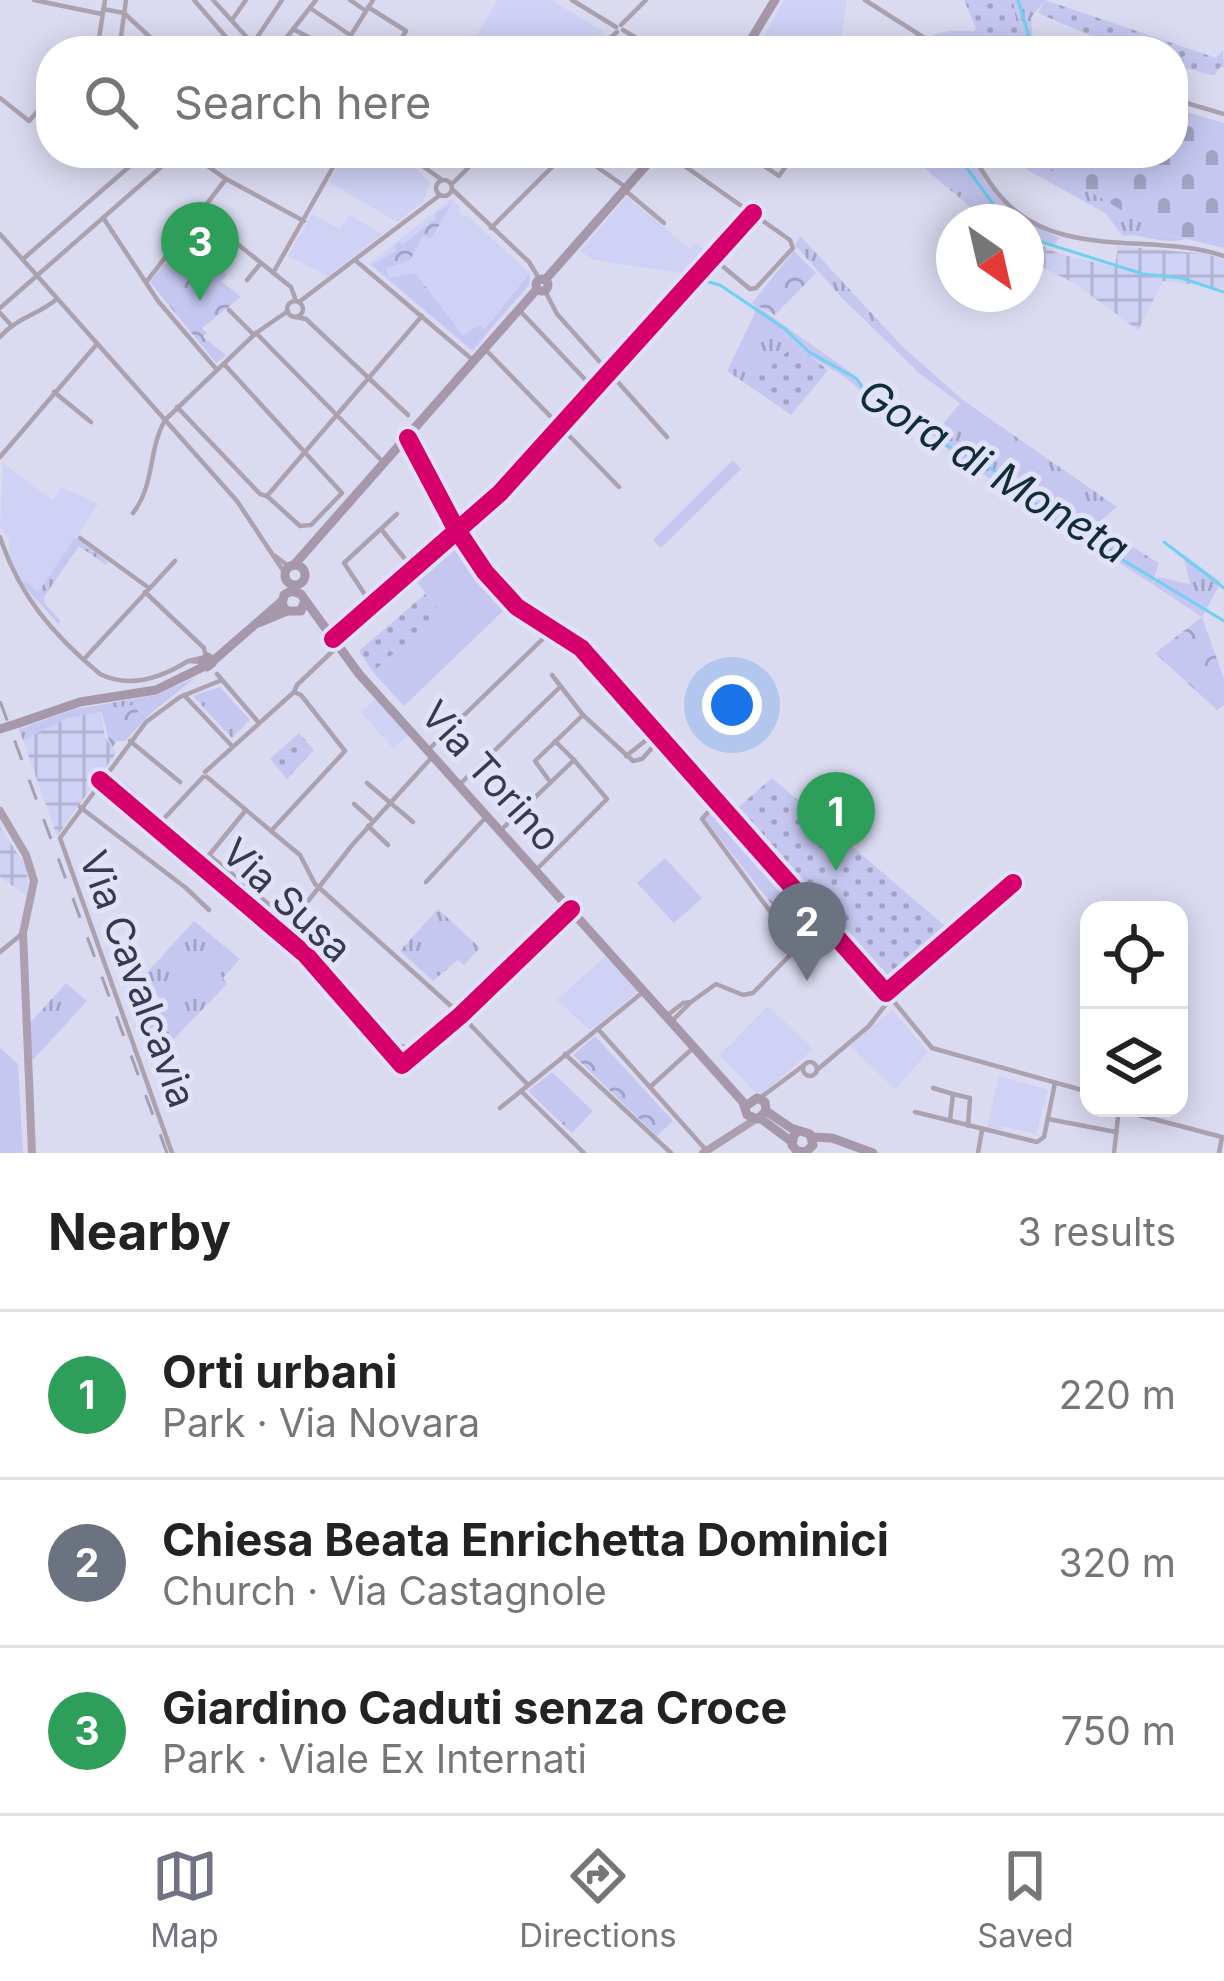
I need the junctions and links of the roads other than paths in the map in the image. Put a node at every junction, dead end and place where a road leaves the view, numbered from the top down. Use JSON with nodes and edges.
{"nodes":[{"id":1,"x":34,"y":0,"type":"edge"},
{"id":2,"x":105,"y":0,"type":"edge"},
{"id":3,"x":126,"y":0,"type":"edge"},
{"id":4,"x":194,"y":0,"type":"edge"},
{"id":5,"x":213,"y":0,"type":"edge"},
{"id":6,"x":246,"y":0,"type":"edge"},
{"id":7,"x":282,"y":0,"type":"edge"},
{"id":8,"x":316,"y":0,"type":"edge"},
{"id":9,"x":350,"y":0,"type":"edge"},
{"id":10,"x":572,"y":0,"type":"edge"},
{"id":11,"x":646,"y":0,"type":"edge"},
{"id":12,"x":865,"y":0,"type":"edge"},
{"id":13,"x":772,"y":3,"type":"edge"},
{"id":14,"x":370,"y":5,"type":"edge"},
{"id":15,"x":310,"y":8,"type":"junction"},
{"id":16,"x":102,"y":11,"type":"junction"},
{"id":17,"x":124,"y":13,"type":"junction"},
{"id":18,"x":231,"y":21,"type":"junction"},
{"id":19,"x":619,"y":28,"type":"junction"},
{"id":20,"x":293,"y":29,"type":"junction"},
{"id":21,"x":99,"y":36,"type":"edge"},
{"id":22,"x":121,"y":36,"type":"edge"},
{"id":23,"x":149,"y":36,"type":"edge"},
{"id":24,"x":225,"y":36,"type":"edge"},
{"id":25,"x":245,"y":36,"type":"edge"},
{"id":26,"x":257,"y":36,"type":"edge"},
{"id":27,"x":288,"y":36,"type":"edge"},
{"id":28,"x":307,"y":36,"type":"edge"},
{"id":29,"x":351,"y":36,"type":"joint"},
{"id":30,"x":403,"y":36,"type":"edge"},
{"id":31,"x":611,"y":36,"type":"edge"},
{"id":32,"x":633,"y":36,"type":"edge"},
{"id":33,"x":753,"y":36,"type":"edge"},
{"id":34,"x":920,"y":36,"type":"edge"},
{"id":35,"x":0,"y":98,"type":"edge"},
{"id":36,"x":1188,"y":103,"type":"edge"},
{"id":37,"x":36,"y":113,"type":"edge"},
{"id":38,"x":1224,"y":114,"type":"edge"},
{"id":39,"x":128,"y":168,"type":"edge"},
{"id":40,"x":160,"y":168,"type":"edge"},
{"id":41,"x":210,"y":168,"type":"edge"},
{"id":42,"x":332,"y":168,"type":"edge"},
{"id":43,"x":422,"y":168,"type":"edge"},
{"id":44,"x":466,"y":168,"type":"edge"},
{"id":45,"x":551,"y":168,"type":"edge"},
{"id":46,"x":597,"y":168,"type":"edge"},
{"id":47,"x":647,"y":168,"type":"edge"},
{"id":48,"x":685,"y":168,"type":"edge"},
{"id":49,"x":981,"y":168,"type":"edge"},
{"id":50,"x":226,"y":179,"type":"junction"},
{"id":51,"x":444,"y":188,"type":"junction"},
{"id":52,"x":626,"y":189,"type":"junction"},
{"id":53,"x":199,"y":213,"type":"junction"},
{"id":54,"x":754,"y":213,"type":"junction"},
{"id":55,"x":104,"y":219,"type":"junction"},
{"id":56,"x":304,"y":221,"type":"junction"},
{"id":57,"x":664,"y":223,"type":"dead end"},
{"id":58,"x":491,"y":228,"type":"junction"},
{"id":59,"x":0,"y":234,"type":"edge"},
{"id":60,"x":1224,"y":256,"type":"edge"},
{"id":61,"x":23,"y":259,"type":"junction"},
{"id":62,"x":714,"y":259,"type":"junction"},
{"id":63,"x":355,"y":260,"type":"junction"},
{"id":64,"x":261,"y":263,"type":"junction"},
{"id":65,"x":273,"y":273,"type":"junction"},
{"id":66,"x":37,"y":275,"type":"junction"},
{"id":67,"x":247,"y":280,"type":"dead end"},
{"id":68,"x":147,"y":281,"type":"junction"},
{"id":69,"x":542,"y":285,"type":"junction"},
{"id":70,"x":56,"y":299,"type":"junction"},
{"id":71,"x":301,"y":304,"type":"junction"},
{"id":72,"x":229,"y":310,"type":"dead end"},
{"id":73,"x":520,"y":310,"type":"junction"},
{"id":74,"x":0,"y":311,"type":"edge"},
{"id":75,"x":291,"y":314,"type":"junction"},
{"id":76,"x":422,"y":316,"type":"junction"},
{"id":77,"x":306,"y":320,"type":"junction"},
{"id":78,"x":10,"y":325,"type":"junction"},
{"id":79,"x":255,"y":334,"type":"junction"},
{"id":80,"x":0,"y":337,"type":"edge"},
{"id":81,"x":97,"y":344,"type":"junction"},
{"id":82,"x":485,"y":349,"type":"junction"},
{"id":83,"x":474,"y":361,"type":"junction"},
{"id":84,"x":224,"y":364,"type":"junction"},
{"id":85,"x":217,"y":370,"type":"junction"},
{"id":86,"x":611,"y":374,"type":"junction"},
{"id":87,"x":369,"y":377,"type":"junction"},
{"id":88,"x":596,"y":391,"type":"junction"},
{"id":89,"x":54,"y":392,"type":"junction"},
{"id":90,"x":177,"y":407,"type":"junction"},
{"id":91,"x":408,"y":415,"type":"dead end"},
{"id":92,"x":335,"y":416,"type":"junction"},
{"id":93,"x":165,"y":420,"type":"junction"},
{"id":94,"x":91,"y":422,"type":"dead end"},
{"id":95,"x":562,"y":428,"type":"junction"},
{"id":96,"x":667,"y":436,"type":"dead end"},
{"id":97,"x":408,"y":438,"type":"junction"},
{"id":98,"x":306,"y":451,"type":"junction"},
{"id":99,"x":0,"y":457,"type":"edge"},
{"id":100,"x":386,"y":464,"type":"junction"},
{"id":101,"x":619,"y":487,"type":"dead end"},
{"id":102,"x":267,"y":496,"type":"junction"},
{"id":103,"x":133,"y":513,"type":"dead end"},
{"id":104,"x":397,"y":514,"type":"dead end"},
{"id":105,"x":381,"y":529,"type":"junction"},
{"id":106,"x":458,"y":530,"type":"junction"},
{"id":107,"x":0,"y":537,"type":"edge"},
{"id":108,"x":80,"y":538,"type":"dead end"},
{"id":109,"x":175,"y":561,"type":"dead end"},
{"id":110,"x":413,"y":569,"type":"junction"},
{"id":111,"x":294,"y":588,"type":"junction"},
{"id":112,"x":147,"y":590,"type":"junction"},
{"id":113,"x":372,"y":605,"type":"junction"},
{"id":114,"x":554,"y":629,"type":"junction"},
{"id":115,"x":333,"y":640,"type":"junction"},
{"id":116,"x":84,"y":659,"type":"junction"},
{"id":117,"x":211,"y":665,"type":"junction"},
{"id":118,"x":552,"y":676,"type":"dead end"},
{"id":119,"x":560,"y":688,"type":"junction"},
{"id":120,"x":294,"y":692,"type":"junction"},
{"id":121,"x":184,"y":695,"type":"junction"},
{"id":122,"x":583,"y":715,"type":"junction"},
{"id":123,"x":259,"y":723,"type":"junction"},
{"id":124,"x":0,"y":730,"type":"edge"},
{"id":125,"x":655,"y":732,"type":"junction"},
{"id":126,"x":660,"y":739,"type":"junction"},
{"id":127,"x":130,"y":741,"type":"junction"},
{"id":128,"x":555,"y":741,"type":"junction"},
{"id":129,"x":232,"y":746,"type":"junction"},
{"id":130,"x":431,"y":753,"type":"junction"},
{"id":131,"x":626,"y":756,"type":"junction"},
{"id":132,"x":574,"y":760,"type":"junction"},
{"id":133,"x":106,"y":772,"type":"junction"},
{"id":134,"x":207,"y":774,"type":"junction"},
{"id":135,"x":100,"y":780,"type":"junction"},
{"id":136,"x":548,"y":780,"type":"junction"},
{"id":137,"x":180,"y":782,"type":"dead end"},
{"id":138,"x":367,"y":783,"type":"dead end"},
{"id":139,"x":459,"y":785,"type":"junction"},
{"id":140,"x":134,"y":794,"type":"dead end"},
{"id":141,"x":390,"y":801,"type":"junction"},
{"id":142,"x":716,"y":802,"type":"junction"},
{"id":143,"x":354,"y":804,"type":"dead end"},
{"id":144,"x":80,"y":807,"type":"junction"},
{"id":145,"x":246,"y":810,"type":"junction"},
{"id":146,"x":0,"y":811,"type":"edge"},
{"id":147,"x":487,"y":816,"type":"junction"},
{"id":148,"x":412,"y":822,"type":"dead end"},
{"id":149,"x":371,"y":824,"type":"junction"},
{"id":150,"x":156,"y":827,"type":"junction"},
{"id":151,"x":271,"y":831,"type":"junction"},
{"id":152,"x":500,"y":831,"type":"junction"},
{"id":153,"x":388,"y":845,"type":"dead end"},
{"id":154,"x":209,"y":855,"type":"junction"},
{"id":155,"x":201,"y":865,"type":"junction"},
{"id":156,"x":536,"y":870,"type":"junction"},
{"id":157,"x":425,"y":882,"type":"dead end"},
{"id":158,"x":1013,"y":883,"type":"dead end"},
{"id":159,"x":318,"y":886,"type":"junction"},
{"id":160,"x":571,"y":909,"type":"junction"},
{"id":161,"x":209,"y":910,"type":"dead end"},
{"id":162,"x":296,"y":918,"type":"junction"},
{"id":163,"x":821,"y":922,"type":"junction"},
{"id":164,"x":23,"y":933,"type":"junction"},
{"id":165,"x":281,"y":934,"type":"junction"},
{"id":166,"x":797,"y":948,"type":"junction"},
{"id":167,"x":0,"y":952,"type":"edge"},
{"id":168,"x":645,"y":991,"type":"junction"},
{"id":169,"x":887,"y":1000,"type":"junction"},
{"id":170,"x":461,"y":1015,"type":"junction"},
{"id":171,"x":670,"y":1018,"type":"junction"},
{"id":172,"x":598,"y":1029,"type":"junction"},
{"id":173,"x":695,"y":1046,"type":"junction"},
{"id":174,"x":419,"y":1050,"type":"junction"},
{"id":175,"x":565,"y":1054,"type":"junction"},
{"id":176,"x":816,"y":1066,"type":"junction"},
{"id":177,"x":803,"y":1069,"type":"junction"},
{"id":178,"x":1055,"y":1083,"type":"junction"},
{"id":179,"x":528,"y":1084,"type":"junction"},
{"id":180,"x":650,"y":1088,"type":"junction"},
{"id":181,"x":933,"y":1088,"type":"dead end"},
{"id":182,"x":1080,"y":1090,"type":"edge"},
{"id":183,"x":520,"y":1091,"type":"junction"},
{"id":184,"x":952,"y":1094,"type":"junction"},
{"id":185,"x":500,"y":1108,"type":"dead end"},
{"id":186,"x":756,"y":1108,"type":"junction"},
{"id":187,"x":915,"y":1112,"type":"dead end"},
{"id":188,"x":1118,"y":1117,"type":"edge"},
{"id":189,"x":1148,"y":1117,"type":"edge"},
{"id":190,"x":1048,"y":1119,"type":"junction"},
{"id":191,"x":950,"y":1121,"type":"junction"},
{"id":192,"x":968,"y":1126,"type":"junction"},
{"id":193,"x":982,"y":1130,"type":"junction"},
{"id":194,"x":799,"y":1131,"type":"junction"},
{"id":195,"x":1116,"y":1132,"type":"junction"},
{"id":196,"x":1222,"y":1137,"type":"edge"},
{"id":197,"x":792,"y":1142,"type":"junction"},
{"id":198,"x":807,"y":1148,"type":"edge"},
{"id":199,"x":705,"y":1152,"type":"edge"},
{"id":200,"x":32,"y":1153,"type":"edge"},
{"id":201,"x":172,"y":1153,"type":"edge"},
{"id":202,"x":584,"y":1153,"type":"edge"},
{"id":203,"x":670,"y":1153,"type":"edge"},
{"id":204,"x":873,"y":1153,"type":"edge"},
{"id":205,"x":978,"y":1153,"type":"edge"},
{"id":206,"x":1114,"y":1153,"type":"edge"},
{"id":207,"x":1219,"y":1153,"type":"edge"}],
"edges":[{"from":1,"to":16,"type":"street"},
{"from":2,"to":16,"type":"street"},
{"from":3,"to":17,"type":"street"},
{"from":4,"to":24,"type":"street"},
{"from":5,"to":18,"type":"street"},
{"from":6,"to":18,"type":"street"},
{"from":7,"to":26,"type":"street"},
{"from":8,"to":15,"type":"street"},
{"from":9,"to":14,"type":"street"},
{"from":10,"to":19,"type":"street"},
{"from":11,"to":19,"type":"street"},
{"from":12,"to":34,"type":"street"},
{"from":13,"to":33,"type":"main road"},
{"from":14,"to":29,"type":"street"},
{"from":14,"to":30,"type":"street"},
{"from":15,"to":20,"type":"street"},
{"from":15,"to":29,"type":"street"},
{"from":16,"to":17,"type":"street"},
{"from":16,"to":21,"type":"street"},
{"from":17,"to":22,"type":"street"},
{"from":17,"to":23,"type":"street"},
{"from":18,"to":25,"type":"street"},
{"from":19,"to":31,"type":"street"},
{"from":19,"to":32,"type":"street"},
{"from":20,"to":27,"type":"street"},
{"from":20,"to":28,"type":"street"},
{"from":35,"to":37,"type":"street"},
{"from":36,"to":38,"type":"street"},
{"from":39,"to":61,"type":"street"},
{"from":40,"to":55,"type":"street"},
{"from":41,"to":50,"type":"street"},
{"from":42,"to":56,"type":"street"},
{"from":43,"to":51,"type":"street"},
{"from":44,"to":51,"type":"street"},
{"from":45,"to":58,"type":"street"},
{"from":46,"to":52,"type":"street"},
{"from":47,"to":52,"type":"main road"},
{"from":48,"to":54,"type":"street"},
{"from":49,"to":60,"type":"street"},
{"from":50,"to":53,"type":"street"},
{"from":50,"to":56,"type":"street"},
{"from":51,"to":58,"type":"street"},
{"from":51,"to":63,"type":"street"},
{"from":52,"to":57,"type":"street"},
{"from":52,"to":69,"type":"main road"},
{"from":53,"to":64,"type":"street"},
{"from":53,"to":68,"type":"street"},
{"from":54,"to":62,"type":"street"},
{"from":54,"to":62,"type":"street"},
{"from":55,"to":66,"type":"street"},
{"from":55,"to":68,"type":"street"},
{"from":56,"to":65,"type":"street"},
{"from":58,"to":69,"type":"street"},
{"from":59,"to":61,"type":"street"},
{"from":61,"to":66,"type":"street"},
{"from":62,"to":86,"type":"street"},
{"from":63,"to":71,"type":"street"},
{"from":63,"to":76,"type":"street"},
{"from":64,"to":65,"type":"street"},
{"from":64,"to":67,"type":"street"},
{"from":65,"to":71,"type":"street"},
{"from":66,"to":70,"type":"street"},
{"from":66,"to":74,"type":"street"},
{"from":68,"to":85,"type":"street"},
{"from":69,"to":73,"type":"main road"},
{"from":69,"to":86,"type":"street"},
{"from":70,"to":78,"type":"street"},
{"from":70,"to":81,"type":"street"},
{"from":71,"to":75,"type":"street"},
{"from":71,"to":75,"type":"street"},
{"from":71,"to":77,"type":"street"},
{"from":72,"to":79,"type":"street"},
{"from":73,"to":82,"type":"main road"},
{"from":73,"to":88,"type":"street"},
{"from":74,"to":78,"type":"street"},
{"from":75,"to":77,"type":"street"},
{"from":75,"to":79,"type":"street"},
{"from":76,"to":83,"type":"street"},
{"from":76,"to":87,"type":"street"},
{"from":77,"to":87,"type":"street"},
{"from":78,"to":80,"type":"street"},
{"from":79,"to":84,"type":"street"},
{"from":79,"to":92,"type":"street"},
{"from":81,"to":89,"type":"street"},
{"from":81,"to":93,"type":"street"},
{"from":82,"to":83,"type":"main road"},
{"from":82,"to":95,"type":"street"},
{"from":83,"to":97,"type":"main road"},
{"from":84,"to":85,"type":"street"},
{"from":84,"to":98,"type":"street"},
{"from":85,"to":90,"type":"street"},
{"from":86,"to":88,"type":"street"},
{"from":86,"to":96,"type":"street"},
{"from":87,"to":91,"type":"street"},
{"from":87,"to":92,"type":"street"},
{"from":88,"to":95,"type":"street"},
{"from":89,"to":94,"type":"street"},
{"from":89,"to":99,"type":"street"},
{"from":90,"to":93,"type":"street"},
{"from":90,"to":102,"type":"street"},
{"from":92,"to":98,"type":"street"},
{"from":92,"to":100,"type":"street"},
{"from":93,"to":103,"type":"street"},
{"from":93,"to":111,"type":"street"},
{"from":95,"to":101,"type":"street"},
{"from":95,"to":106,"type":"street"},
{"from":97,"to":100,"type":"main road"},
{"from":97,"to":106,"type":"street"},
{"from":98,"to":102,"type":"street"},
{"from":98,"to":102,"type":"street"},
{"from":100,"to":111,"type":"main road"},
{"from":104,"to":105,"type":"street"},
{"from":105,"to":110,"type":"street"},
{"from":105,"to":113,"type":"street"},
{"from":106,"to":110,"type":"street"},
{"from":106,"to":114,"type":"street"},
{"from":107,"to":116,"type":"street"},
{"from":108,"to":112,"type":"street"},
{"from":109,"to":112,"type":"street"},
{"from":110,"to":113,"type":"street"},
{"from":111,"to":115,"type":"main road","name":"Via Torino"},
{"from":111,"to":117,"type":"main road"},
{"from":112,"to":116,"type":"street"},
{"from":112,"to":117,"type":"street"},
{"from":113,"to":115,"type":"street"},
{"from":114,"to":125,"type":"street"},
{"from":114,"to":130,"type":"street"},
{"from":115,"to":120,"type":"street"},
{"from":115,"to":130,"type":"main road","name":"Via Torino"},
{"from":116,"to":117,"type":"street"},
{"from":117,"to":121,"type":"street","name":"Via Cavalcavia"},
{"from":117,"to":123,"type":"street"},
{"from":117,"to":124,"type":"main road","bridge":true},
{"from":118,"to":119,"type":"street"},
{"from":119,"to":122,"type":"street"},
{"from":119,"to":139,"type":"street"},
{"from":120,"to":123,"type":"street"},
{"from":120,"to":151,"type":"street"},
{"from":121,"to":127,"type":"street","name":"Via Cavalcavia"},
{"from":121,"to":129,"type":"street"},
{"from":122,"to":128,"type":"street"},
{"from":122,"to":131,"type":"street"},
{"from":123,"to":129,"type":"street"},
{"from":125,"to":126,"type":"street"},
{"from":125,"to":131,"type":"street"},
{"from":126,"to":131,"type":"street"},
{"from":126,"to":142,"type":"street"},
{"from":127,"to":133,"type":"street","name":"Via Cavalcavia"},
{"from":127,"to":137,"type":"street"},
{"from":128,"to":132,"type":"street"},
{"from":128,"to":136,"type":"street"},
{"from":129,"to":134,"type":"street"},
{"from":130,"to":139,"type":"main road","name":"Via Torino"},
{"from":130,"to":141,"type":"street"},
{"from":132,"to":136,"type":"street"},
{"from":132,"to":156,"type":"street"},
{"from":133,"to":135,"type":"street","name":"Via Cavalcavia"},
{"from":133,"to":140,"type":"street"},
{"from":134,"to":145,"type":"street"},
{"from":134,"to":150,"type":"street"},
{"from":135,"to":144,"type":"street","name":"Via Cavalcavia"},
{"from":135,"to":150,"type":"street","name":"Via Susa"},
{"from":136,"to":152,"type":"street"},
{"from":138,"to":141,"type":"street"},
{"from":139,"to":147,"type":"main road","name":"Via Torino"},
{"from":141,"to":148,"type":"street"},
{"from":141,"to":149,"type":"street"},
{"from":142,"to":163,"type":"street"},
{"from":142,"to":166,"type":"street"},
{"from":143,"to":149,"type":"street"},
{"from":144,"to":161,"type":"street"},
{"from":144,"to":201,"type":"street","name":"Via Cavalcavia"},
{"from":145,"to":151,"type":"street"},
{"from":145,"to":154,"type":"street"},
{"from":146,"to":164,"type":"street"},
{"from":147,"to":152,"type":"main road","name":"Via Torino"},
{"from":147,"to":157,"type":"street"},
{"from":149,"to":153,"type":"street"},
{"from":149,"to":159,"type":"street"},
{"from":150,"to":155,"type":"street","name":"Via Susa"},
{"from":151,"to":159,"type":"street"},
{"from":152,"to":156,"type":"main road","name":"Via Torino"},
{"from":154,"to":155,"type":"street"},
{"from":154,"to":162,"type":"street","name":"Via Susa"},
{"from":155,"to":165,"type":"street","name":"Via Susa"},
{"from":156,"to":160,"type":"main road","name":"Via Torino"},
{"from":158,"to":169,"type":"street"},
{"from":159,"to":162,"type":"street"},
{"from":159,"to":170,"type":"street"},
{"from":160,"to":168,"type":"main road","name":"Via Torino"},
{"from":160,"to":170,"type":"street","name":"Via Susa"},
{"from":162,"to":165,"type":"street"},
{"from":162,"to":174,"type":"street","name":"Via Susa"},
{"from":163,"to":166,"type":"street"},
{"from":163,"to":169,"type":"street"},
{"from":164,"to":167,"type":"street"},
{"from":164,"to":200,"type":"street"},
{"from":165,"to":174,"type":"street","name":"Via Susa"},
{"from":166,"to":171,"type":"street"},
{"from":168,"to":171,"type":"main road","name":"Via Torino"},
{"from":168,"to":172,"type":"street"},
{"from":169,"to":176,"type":"street"},
{"from":169,"to":178,"type":"street"},
{"from":170,"to":174,"type":"street","name":"Via Susa"},
{"from":170,"to":179,"type":"street"},
{"from":171,"to":173,"type":"main road","name":"Via Torino"},
{"from":172,"to":175,"type":"street"},
{"from":172,"to":180,"type":"street"},
{"from":173,"to":180,"type":"street"},
{"from":173,"to":186,"type":"main road","name":"Via Torino"},
{"from":175,"to":179,"type":"street"},
{"from":175,"to":203,"type":"street"},
{"from":176,"to":177,"type":"street"},
{"from":176,"to":177,"type":"street"},
{"from":177,"to":186,"type":"street"},
{"from":178,"to":182,"type":"street"},
{"from":178,"to":190,"type":"street"},
{"from":179,"to":183,"type":"street"},
{"from":180,"to":199,"type":"street"},
{"from":181,"to":184,"type":"street"},
{"from":183,"to":185,"type":"street"},
{"from":183,"to":202,"type":"street"},
{"from":184,"to":191,"type":"street"},
{"from":184,"to":192,"type":"street"},
{"from":186,"to":194,"type":"main road"},
{"from":186,"to":197,"type":"main road"},
{"from":186,"to":199,"type":"street"},
{"from":187,"to":191,"type":"street"},
{"from":188,"to":195,"type":"street"},
{"from":189,"to":196,"type":"street"},
{"from":190,"to":193,"type":"street"},
{"from":190,"to":195,"type":"street"},
{"from":191,"to":192,"type":"street"},
{"from":192,"to":193,"type":"street"},
{"from":193,"to":205,"type":"street"},
{"from":194,"to":197,"type":"main road"},
{"from":194,"to":198,"type":"main road"},
{"from":195,"to":206,"type":"street"},
{"from":196,"to":207,"type":"street"},
{"from":197,"to":198,"type":"main road"},
{"from":198,"to":204,"type":"main road"}]}
